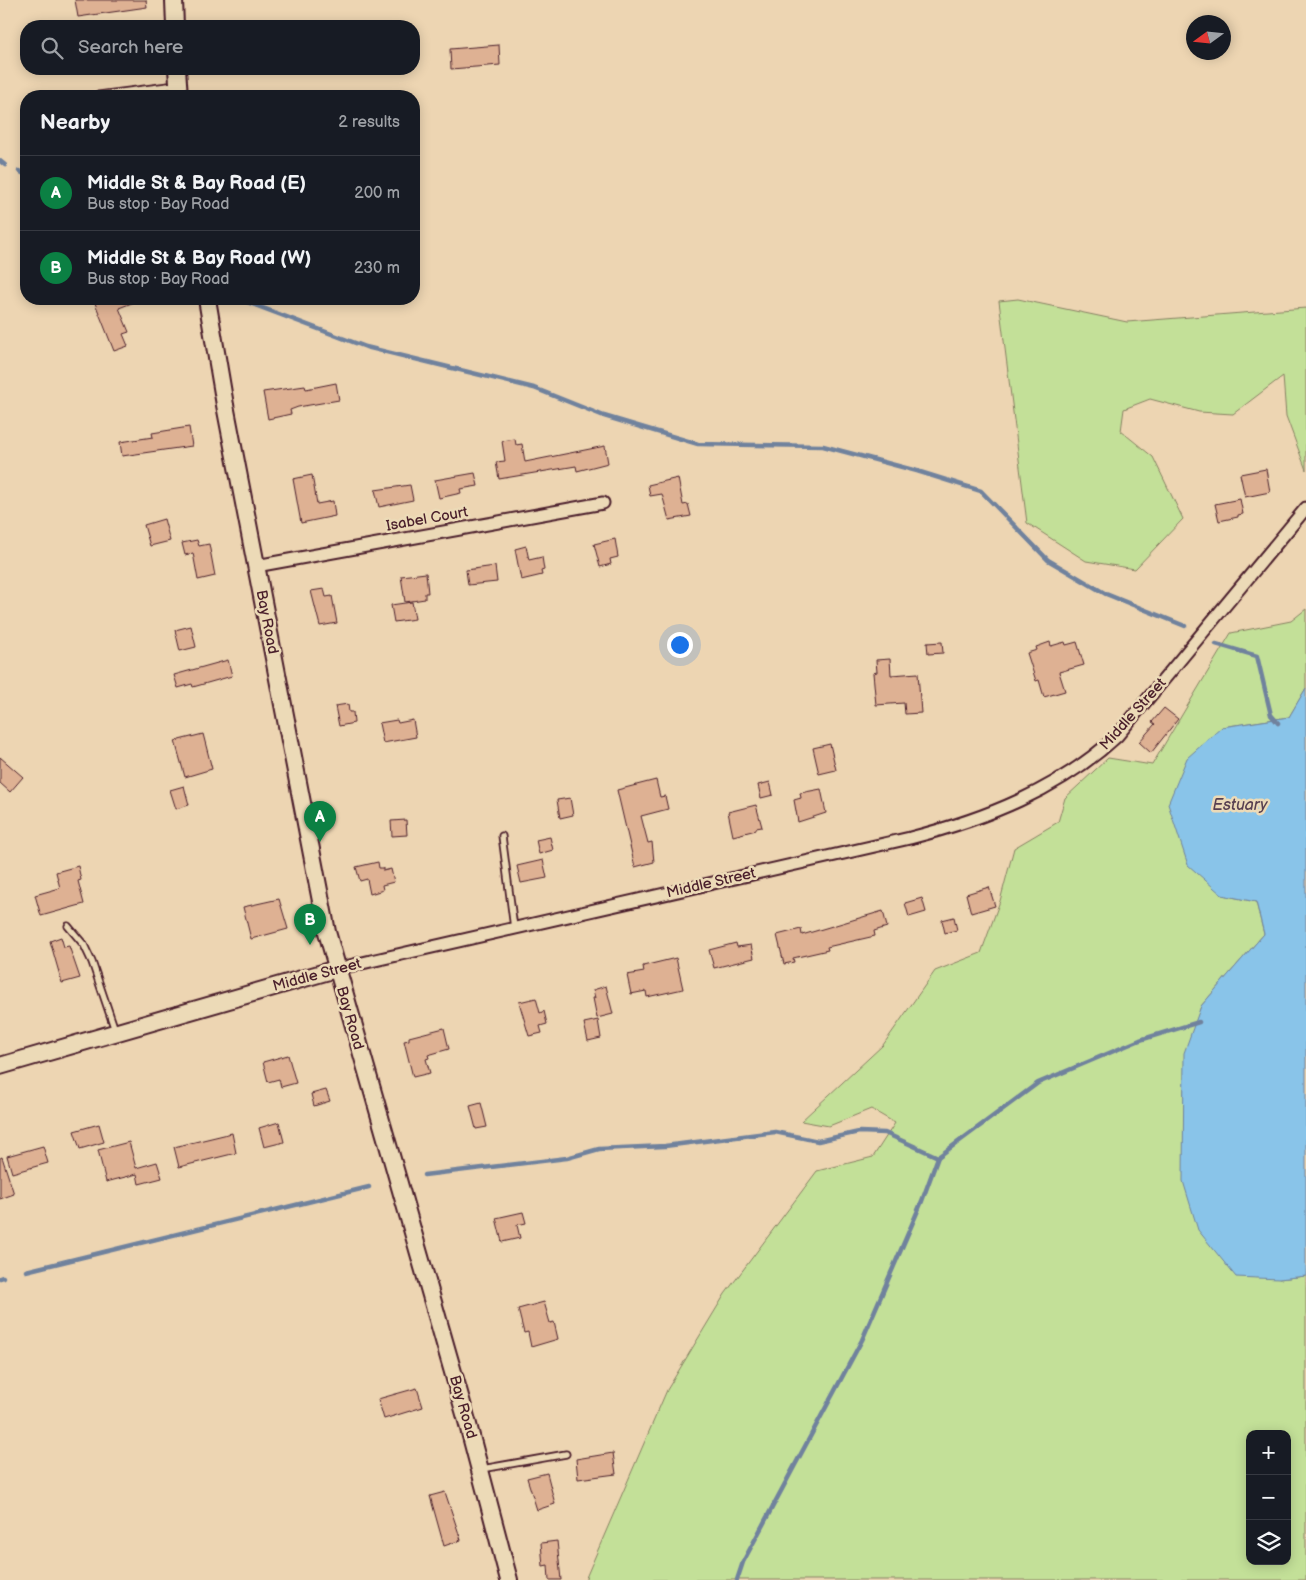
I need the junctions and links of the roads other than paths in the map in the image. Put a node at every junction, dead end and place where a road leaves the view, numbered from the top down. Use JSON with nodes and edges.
{"nodes":[{"id":1,"x":174,"y":0,"type":"edge"},
{"id":2,"x":175,"y":20,"type":"edge"},
{"id":3,"x":178,"y":83,"type":"edge"},
{"id":4,"x":131,"y":90,"type":"edge"},
{"id":5,"x":208,"y":305,"type":"edge"},
{"id":6,"x":603,"y":502,"type":"dead end"},
{"id":7,"x":1306,"y":508,"type":"edge"},
{"id":8,"x":256,"y":566,"type":"junction"},
{"id":9,"x":502,"y":836,"type":"dead end"},
{"id":10,"x":68,"y":926,"type":"dead end"},
{"id":11,"x":514,"y":928,"type":"junction"},
{"id":12,"x":336,"y":969,"type":"junction"},
{"id":13,"x":116,"y":1032,"type":"junction"},
{"id":14,"x":0,"y":1066,"type":"edge"},
{"id":15,"x":566,"y":1454,"type":"dead end"},
{"id":16,"x":480,"y":1470,"type":"junction"},
{"id":17,"x":509,"y":1580,"type":"edge"}],
"edges":[{"from":1,"to":2,"type":"main road"},
{"from":3,"to":4,"type":"lane"},
{"from":5,"to":8,"type":"main road","name":"Bay Road"},
{"from":6,"to":8,"type":"street","name":"Isabel Court"},
{"from":7,"to":11,"type":"street","name":"Middle Street"},
{"from":8,"to":12,"type":"main road","name":"Bay Road"},
{"from":9,"to":11,"type":"lane"},
{"from":10,"to":13,"type":"lane"},
{"from":11,"to":12,"type":"street","name":"Middle Street"},
{"from":12,"to":13,"type":"main road","name":"Middle Street"},
{"from":12,"to":16,"type":"main road","name":"Bay Road"},
{"from":13,"to":14,"type":"main road","name":"Middle Street"},
{"from":15,"to":16,"type":"lane"},
{"from":16,"to":17,"type":"main road","name":"Bay Road"}]}
